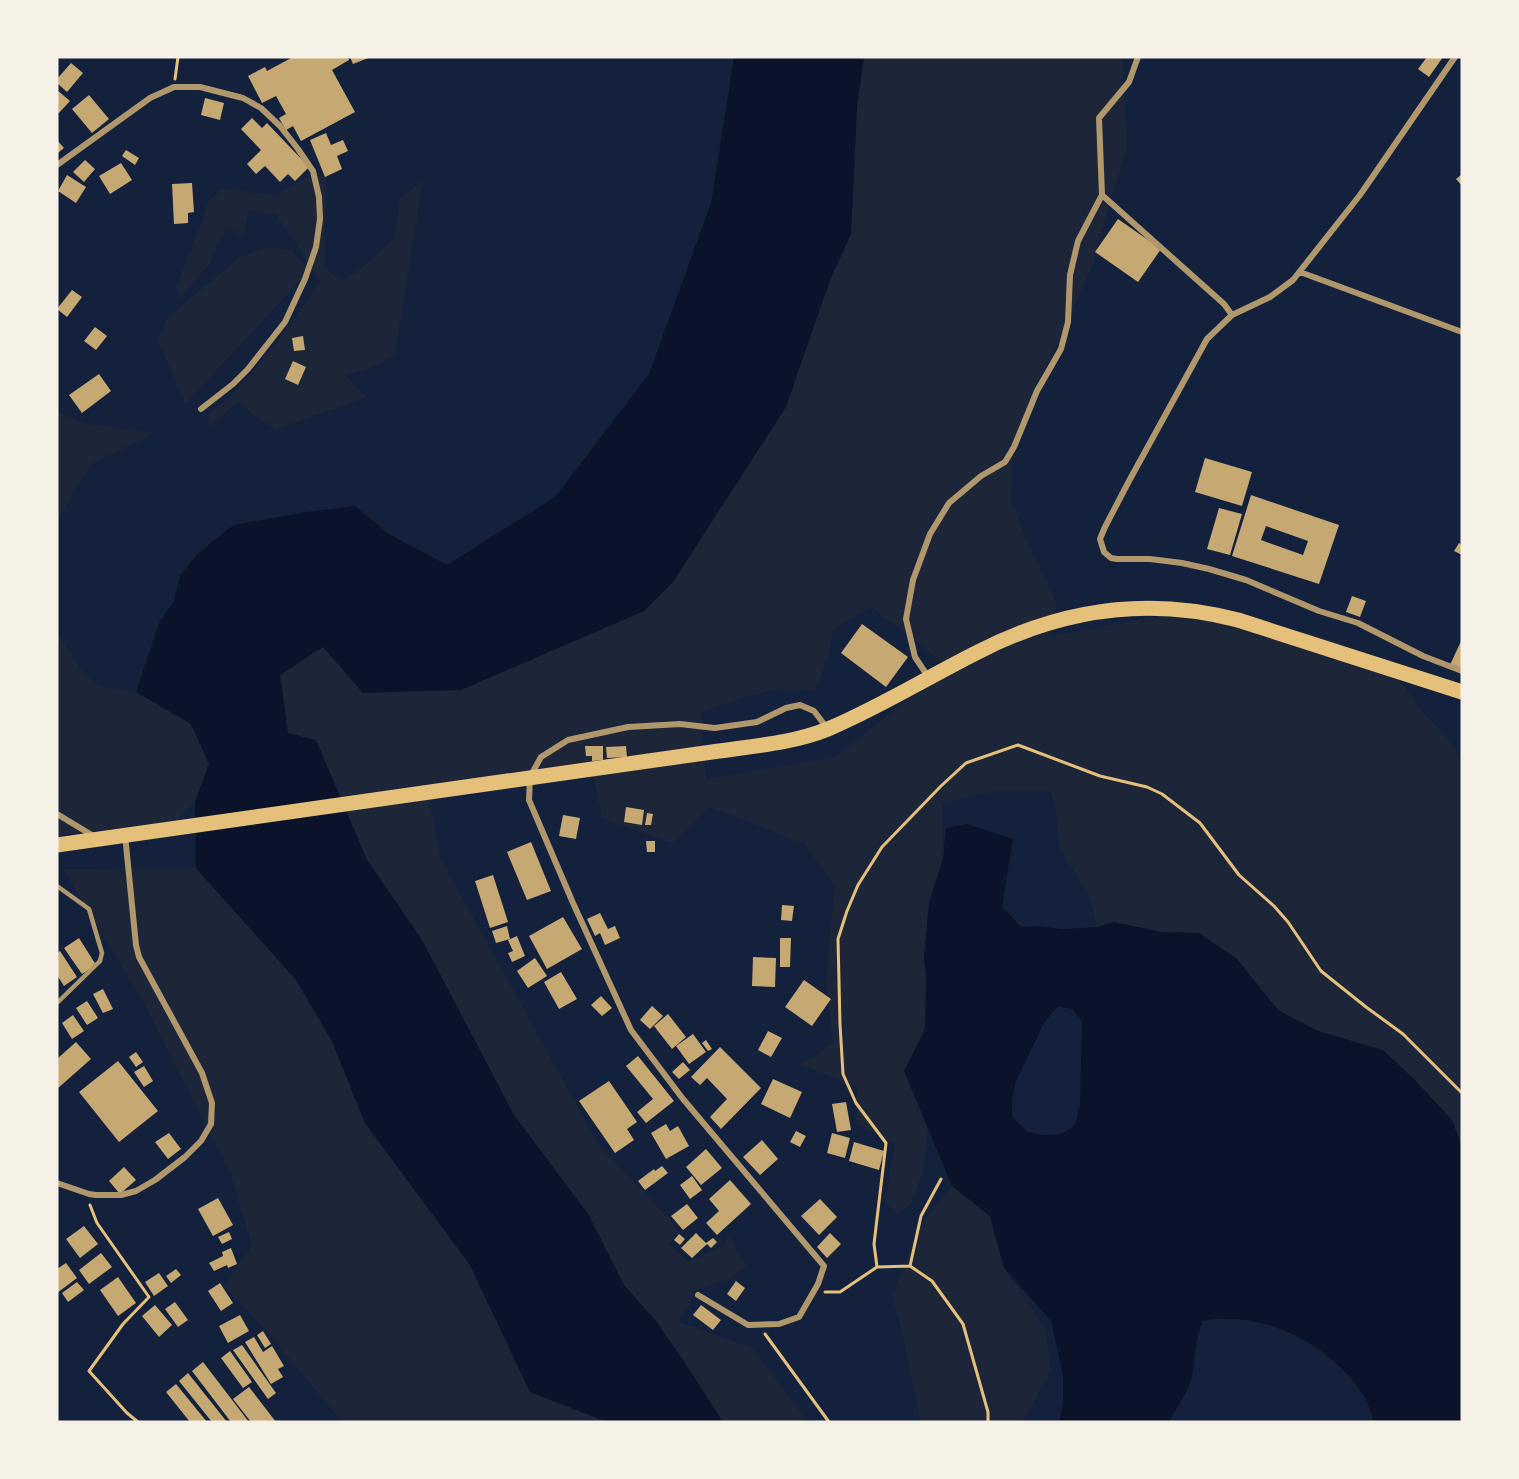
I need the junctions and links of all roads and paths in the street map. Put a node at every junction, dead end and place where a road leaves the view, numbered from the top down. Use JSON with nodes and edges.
{"nodes":[{"id":1,"x":178,"y":57,"type":"edge"},
{"id":2,"x":1138,"y":57,"type":"edge"},
{"id":3,"x":1455,"y":57,"type":"edge"},
{"id":4,"x":174,"y":87,"type":"junction"},
{"id":5,"x":57,"y":165,"type":"edge"},
{"id":6,"x":1102,"y":195,"type":"junction"},
{"id":7,"x":1300,"y":272,"type":"junction"},
{"id":8,"x":1232,"y":315,"type":"junction"},
{"id":9,"x":1462,"y":332,"type":"edge"},
{"id":10,"x":201,"y":409,"type":"dead end"},
{"id":11,"x":1462,"y":671,"type":"edge"},
{"id":12,"x":929,"y":678,"type":"junction"},
{"id":13,"x":1462,"y":692,"type":"edge"},
{"id":14,"x":828,"y":729,"type":"junction"},
{"id":15,"x":57,"y":814,"type":"edge"},
{"id":16,"x":125,"y":835,"type":"junction"},
{"id":17,"x":99,"y":839,"type":"junction"},
{"id":18,"x":57,"y":845,"type":"edge"},
{"id":19,"x":57,"y":886,"type":"edge"},
{"id":20,"x":57,"y":1002,"type":"edge"},
{"id":21,"x":1462,"y":1093,"type":"edge"},
{"id":22,"x":941,"y":1179,"type":"dead end"},
{"id":23,"x":57,"y":1183,"type":"edge"},
{"id":24,"x":89,"y":1194,"type":"junction"},
{"id":25,"x":910,"y":1266,"type":"junction"},
{"id":26,"x":877,"y":1267,"type":"junction"},
{"id":27,"x":813,"y":1292,"type":"junction"},
{"id":28,"x":698,"y":1295,"type":"dead end"},
{"id":29,"x":759,"y":1325,"type":"junction"},
{"id":30,"x":138,"y":1422,"type":"edge"},
{"id":31,"x":829,"y":1422,"type":"edge"},
{"id":32,"x":988,"y":1422,"type":"edge"}],
"edges":[{"from":1,"to":4,"type":"path"},
{"from":2,"to":6,"type":"street"},
{"from":3,"to":7,"type":"street"},
{"from":4,"to":5,"type":"street"},
{"from":4,"to":10,"type":"street"},
{"from":6,"to":8,"type":"street"},
{"from":6,"to":12,"type":"street"},
{"from":7,"to":8,"type":"street"},
{"from":7,"to":9,"type":"street"},
{"from":8,"to":11,"type":"street"},
{"from":12,"to":13,"type":"highway"},
{"from":12,"to":14,"type":"highway"},
{"from":14,"to":16,"type":"highway"},
{"from":14,"to":27,"type":"street"},
{"from":15,"to":17,"type":"street"},
{"from":16,"to":17,"type":"highway"},
{"from":16,"to":24,"type":"street"},
{"from":17,"to":18,"type":"highway"},
{"from":19,"to":20,"type":"lane"},
{"from":21,"to":26,"type":"path"},
{"from":22,"to":25,"type":"path"},
{"from":23,"to":24,"type":"street"},
{"from":24,"to":30,"type":"path"},
{"from":25,"to":26,"type":"path"},
{"from":25,"to":32,"type":"path"},
{"from":26,"to":27,"type":"path"},
{"from":27,"to":29,"type":"street"},
{"from":28,"to":29,"type":"street"},
{"from":29,"to":31,"type":"path"}]}
